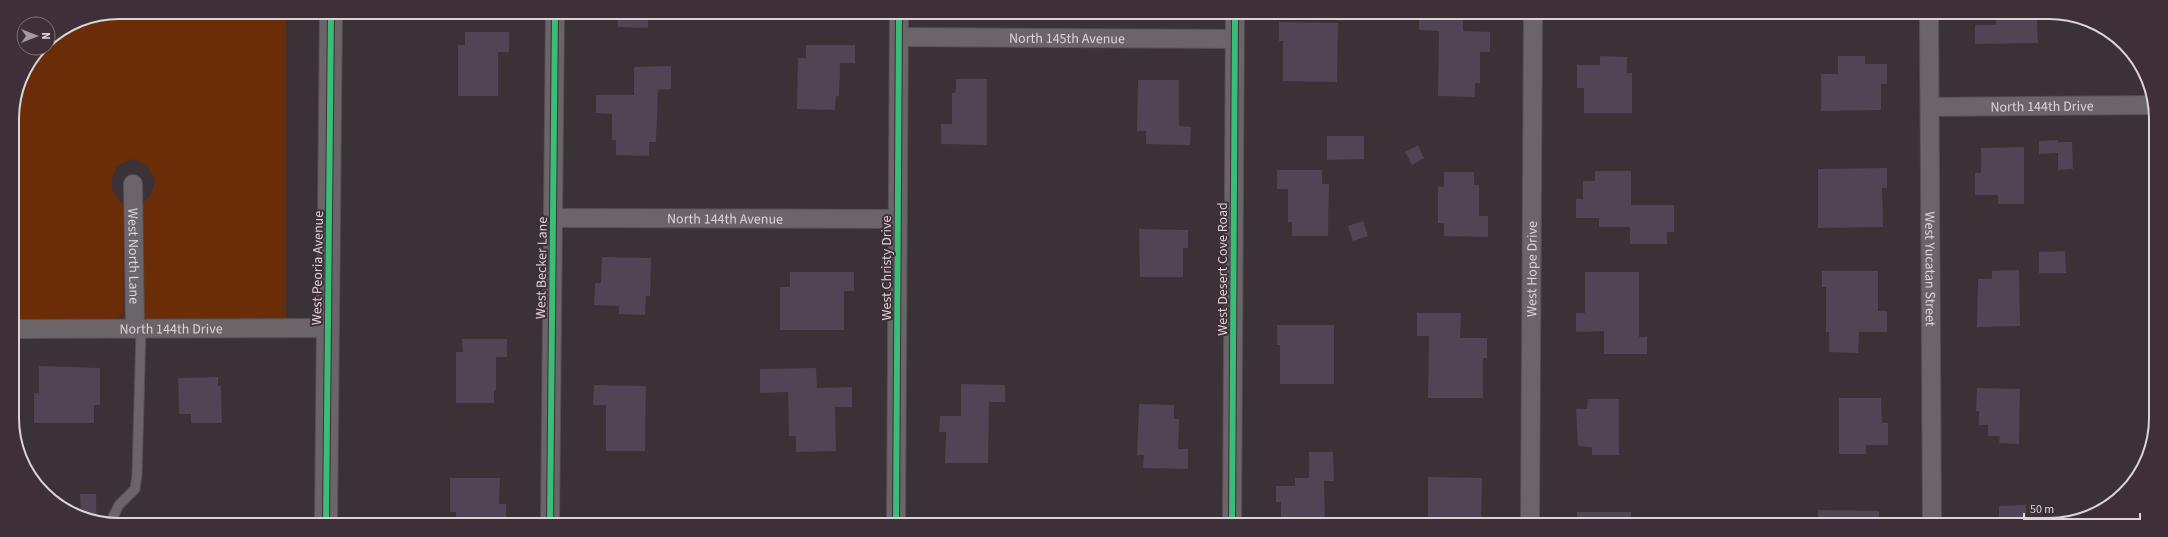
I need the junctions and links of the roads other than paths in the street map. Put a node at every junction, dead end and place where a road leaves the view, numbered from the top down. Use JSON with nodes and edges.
{"nodes":[{"id":1,"x":331,"y":19,"type":"edge"},
{"id":2,"x":554,"y":19,"type":"edge"},
{"id":3,"x":899,"y":19,"type":"edge"},
{"id":4,"x":1235,"y":19,"type":"edge"},
{"id":5,"x":1533,"y":19,"type":"edge"},
{"id":6,"x":1929,"y":19,"type":"edge"},
{"id":7,"x":898,"y":37,"type":"junction"},
{"id":8,"x":1235,"y":40,"type":"junction"},
{"id":9,"x":2148,"y":105,"type":"edge"},
{"id":10,"x":1930,"y":107,"type":"junction"},
{"id":11,"x":133,"y":184,"type":"dead end"},
{"id":12,"x":553,"y":218,"type":"junction"},
{"id":13,"x":898,"y":219,"type":"junction"},
{"id":14,"x":328,"y":328,"type":"junction"},
{"id":15,"x":19,"y":329,"type":"edge"},
{"id":16,"x":138,"y":329,"type":"junction"},
{"id":17,"x":113,"y":518,"type":"edge"},
{"id":18,"x":326,"y":518,"type":"edge"},
{"id":19,"x":550,"y":518,"type":"edge"},
{"id":20,"x":896,"y":518,"type":"edge"},
{"id":21,"x":1232,"y":518,"type":"edge"},
{"id":22,"x":1530,"y":518,"type":"edge"},
{"id":23,"x":1932,"y":518,"type":"edge"}],
"edges":[{"from":1,"to":14,"type":"main road","name":"West Peoria Avenue"},
{"from":2,"to":12,"type":"street","name":"West Becker Lane"},
{"from":3,"to":7,"type":"street","name":"West Christy Drive"},
{"from":4,"to":8,"type":"street","name":"West Desert Cove Road"},
{"from":5,"to":22,"type":"street","name":"West Hope Drive"},
{"from":6,"to":10,"type":"street","name":"West Yucatan Street"},
{"from":7,"to":8,"type":"street","name":"North 145th Avenue"},
{"from":7,"to":13,"type":"street","name":"West Christy Drive"},
{"from":8,"to":21,"type":"street","name":"West Desert Cove Road"},
{"from":9,"to":10,"type":"street","name":"North 144th Drive"},
{"from":10,"to":23,"type":"street","name":"West Yucatan Street"},
{"from":11,"to":16,"type":"street","name":"West North Lane"},
{"from":12,"to":13,"type":"street","name":"North 144th Avenue"},
{"from":12,"to":19,"type":"street","name":"West Becker Lane"},
{"from":13,"to":20,"type":"street","name":"West Christy Drive"},
{"from":14,"to":16,"type":"street","name":"North 144th Drive"},
{"from":14,"to":18,"type":"main road","name":"West Peoria Avenue"},
{"from":15,"to":16,"type":"street","name":"North 144th Drive"},
{"from":16,"to":17,"type":"lane"}]}
